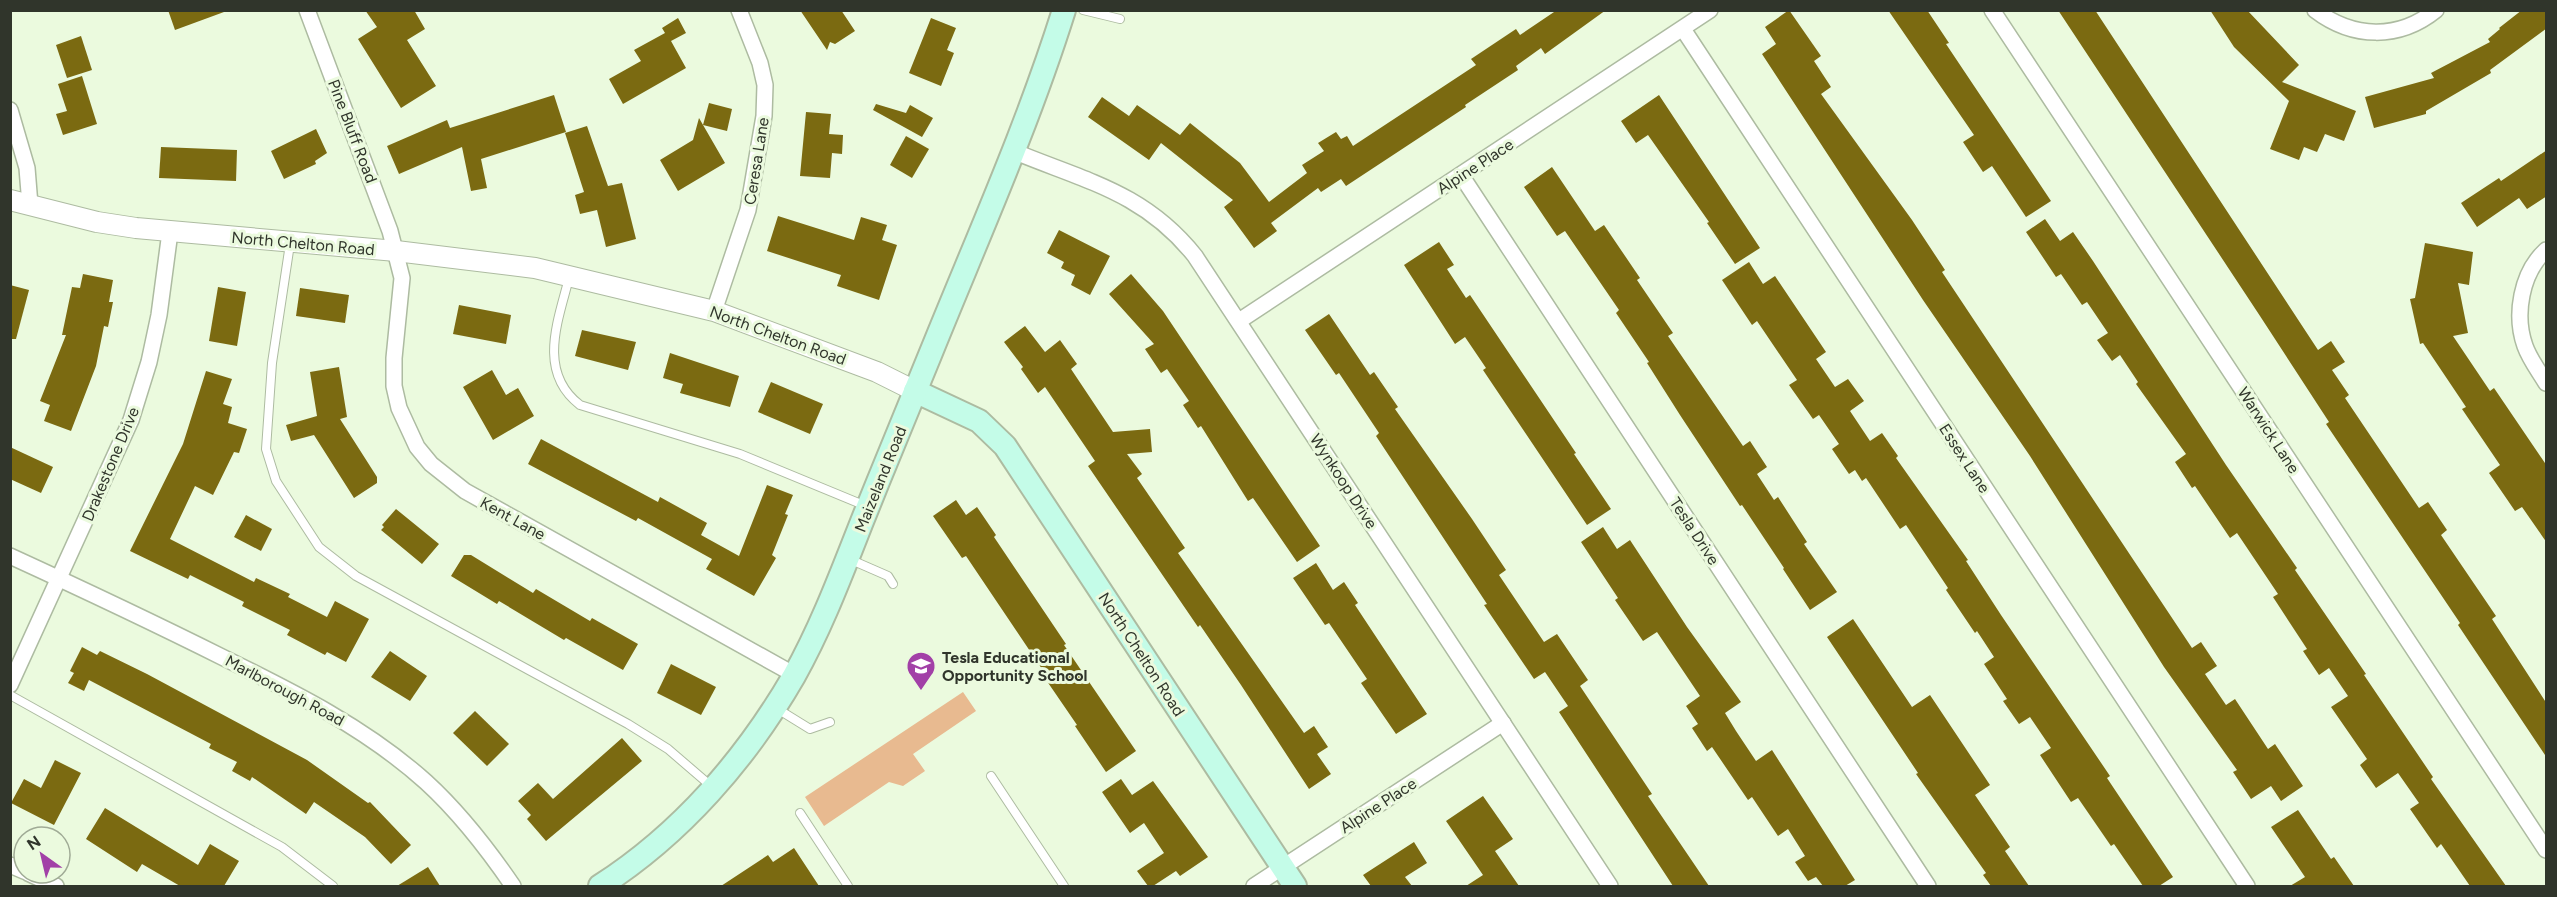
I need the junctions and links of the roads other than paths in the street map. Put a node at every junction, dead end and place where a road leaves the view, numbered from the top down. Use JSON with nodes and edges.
{"nodes":[{"id":1,"x":308,"y":10,"type":"edge"},
{"id":2,"x":739,"y":10,"type":"edge"},
{"id":3,"x":1064,"y":10,"type":"edge"},
{"id":4,"x":1083,"y":10,"type":"edge"},
{"id":5,"x":1710,"y":10,"type":"edge"},
{"id":6,"x":1992,"y":10,"type":"edge"},
{"id":7,"x":2315,"y":10,"type":"edge"},
{"id":8,"x":2436,"y":10,"type":"edge"},
{"id":9,"x":1120,"y":20,"type":"dead end"},
{"id":10,"x":1683,"y":29,"type":"junction"},
{"id":11,"x":10,"y":110,"type":"edge"},
{"id":12,"x":1012,"y":151,"type":"junction"},
{"id":13,"x":1461,"y":175,"type":"junction"},
{"id":14,"x":20,"y":203,"type":"edge"},
{"id":15,"x":170,"y":232,"type":"junction"},
{"id":16,"x":290,"y":242,"type":"junction"},
{"id":17,"x":2547,"y":250,"type":"edge"},
{"id":18,"x":396,"y":251,"type":"junction"},
{"id":19,"x":570,"y":276,"type":"junction"},
{"id":20,"x":714,"y":310,"type":"junction"},
{"id":21,"x":1239,"y":321,"type":"junction"},
{"id":22,"x":2547,"y":383,"type":"edge"},
{"id":23,"x":915,"y":391,"type":"junction"},
{"id":24,"x":868,"y":507,"type":"junction"},
{"id":25,"x":10,"y":556,"type":"edge"},
{"id":26,"x":848,"y":558,"type":"junction"},
{"id":27,"x":60,"y":578,"type":"junction"},
{"id":28,"x":893,"y":584,"type":"dead end"},
{"id":29,"x":795,"y":675,"type":"junction"},
{"id":30,"x":10,"y":685,"type":"edge"},
{"id":31,"x":10,"y":695,"type":"edge"},
{"id":32,"x":774,"y":707,"type":"junction"},
{"id":33,"x":830,"y":722,"type":"dead end"},
{"id":34,"x":1503,"y":723,"type":"junction"},
{"id":35,"x":991,"y":776,"type":"dead end"},
{"id":36,"x":714,"y":788,"type":"junction"},
{"id":37,"x":800,"y":813,"type":"dead end"},
{"id":38,"x":2547,"y":850,"type":"edge"},
{"id":39,"x":1283,"y":867,"type":"junction"},
{"id":40,"x":333,"y":886,"type":"edge"},
{"id":41,"x":513,"y":886,"type":"edge"},
{"id":42,"x":600,"y":886,"type":"edge"},
{"id":43,"x":848,"y":886,"type":"edge"},
{"id":44,"x":1064,"y":886,"type":"edge"},
{"id":45,"x":1254,"y":886,"type":"edge"},
{"id":46,"x":1295,"y":886,"type":"edge"},
{"id":47,"x":1610,"y":886,"type":"edge"},
{"id":48,"x":1928,"y":886,"type":"edge"},
{"id":49,"x":2247,"y":886,"type":"edge"}],
"edges":[{"from":1,"to":18,"type":"street","name":"Pine Bluff Road"},
{"from":2,"to":20,"type":"street","name":"Ceresa Lane"},
{"from":3,"to":12,"type":"main road","name":"Maizeland Road"},
{"from":4,"to":9,"type":"lane"},
{"from":5,"to":10,"type":"street","name":"Alpine Place"},
{"from":6,"to":38,"type":"street","name":"Warwick Lane"},
{"from":7,"to":8,"type":"street"},
{"from":10,"to":13,"type":"street","name":"Alpine Place"},
{"from":10,"to":49,"type":"street","name":"Essex Lane"},
{"from":11,"to":14,"type":"street"},
{"from":12,"to":21,"type":"street","name":"Wynkoop Drive"},
{"from":12,"to":23,"type":"main road","name":"Maizeland Road"},
{"from":13,"to":21,"type":"street","name":"Alpine Place"},
{"from":13,"to":48,"type":"street","name":"Tesla Drive"},
{"from":14,"to":15,"type":"street","name":"North Chelton Road"},
{"from":15,"to":16,"type":"street","name":"North Chelton Road"},
{"from":15,"to":27,"type":"street","name":"Drakestone Drive"},
{"from":16,"to":18,"type":"street","name":"North Chelton Road"},
{"from":16,"to":36,"type":"lane"},
{"from":17,"to":22,"type":"street"},
{"from":18,"to":19,"type":"street","name":"North Chelton Road"},
{"from":18,"to":29,"type":"street","name":"Kent Lane"},
{"from":19,"to":20,"type":"street","name":"North Chelton Road"},
{"from":19,"to":24,"type":"lane"},
{"from":20,"to":23,"type":"street","name":"North Chelton Road"},
{"from":21,"to":34,"type":"street","name":"Wynkoop Drive"},
{"from":23,"to":24,"type":"main road","name":"Maizeland Road"},
{"from":23,"to":39,"type":"main road","name":"North Chelton Road"},
{"from":24,"to":26,"type":"main road","name":"Maizeland Road"},
{"from":25,"to":27,"type":"street","name":"Marlborough Road"},
{"from":26,"to":28,"type":"lane"},
{"from":26,"to":29,"type":"main road","name":"Maizeland Road"},
{"from":27,"to":30,"type":"street","name":"Drakestone Drive"},
{"from":27,"to":41,"type":"street","name":"Marlborough Road"},
{"from":29,"to":32,"type":"main road","name":"Maizeland Road"},
{"from":31,"to":40,"type":"lane"},
{"from":32,"to":33,"type":"lane"},
{"from":32,"to":36,"type":"main road","name":"Maizeland Road"},
{"from":34,"to":39,"type":"street","name":"Alpine Place"},
{"from":34,"to":47,"type":"street","name":"Wynkoop Drive"},
{"from":35,"to":44,"type":"lane"},
{"from":36,"to":42,"type":"main road","name":"Maizeland Road"},
{"from":37,"to":43,"type":"lane"},
{"from":39,"to":45,"type":"street","name":"Alpine Place"},
{"from":39,"to":46,"type":"main road","name":"North Chelton Road"}]}
